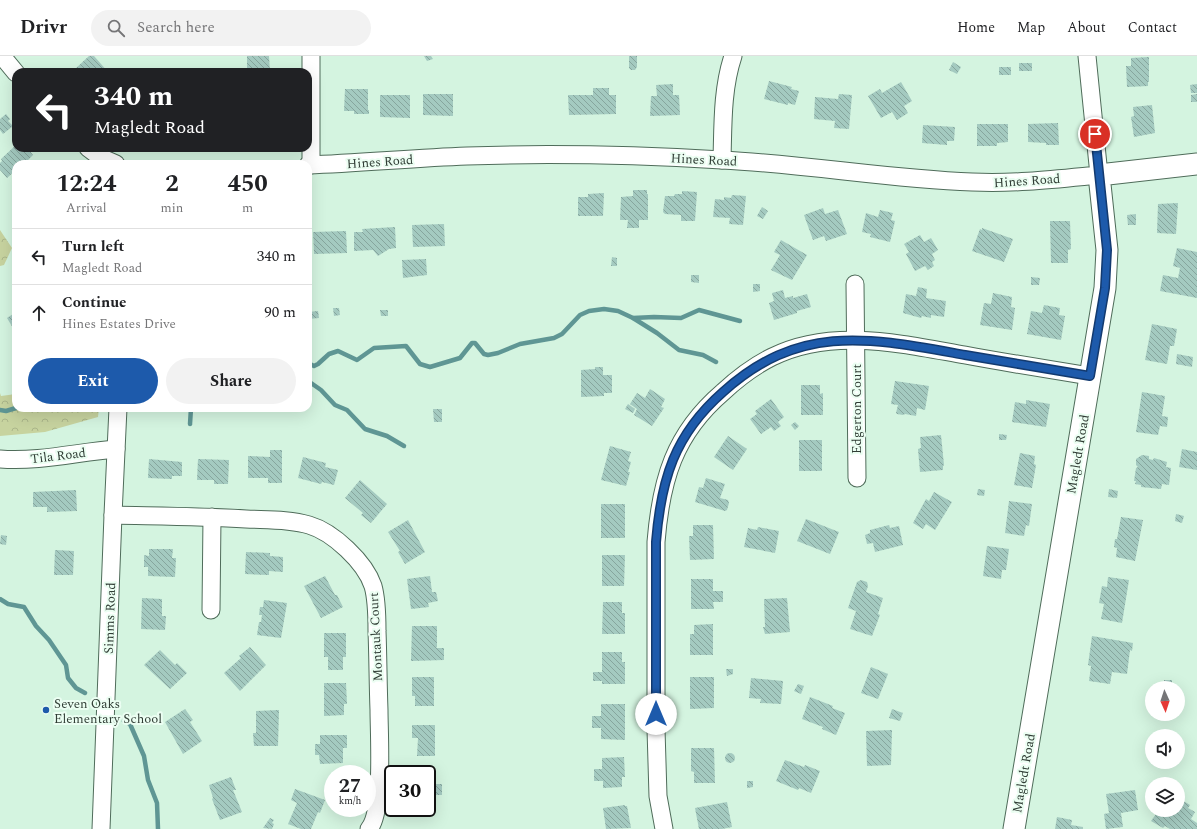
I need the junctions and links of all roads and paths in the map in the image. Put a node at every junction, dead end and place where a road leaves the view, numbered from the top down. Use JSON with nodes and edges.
{"nodes":[{"id":1,"x":2,"y":56,"type":"edge"},
{"id":2,"x":311,"y":56,"type":"edge"},
{"id":3,"x":733,"y":56,"type":"edge"},
{"id":4,"x":1087,"y":56,"type":"edge"},
{"id":5,"x":12,"y":68,"type":"edge"},
{"id":6,"x":311,"y":68,"type":"edge"},
{"id":7,"x":94,"y":152,"type":"edge"},
{"id":8,"x":108,"y":160,"type":"edge"},
{"id":9,"x":722,"y":160,"type":"junction"},
{"id":10,"x":1197,"y":164,"type":"edge"},
{"id":11,"x":312,"y":165,"type":"edge"},
{"id":12,"x":1099,"y":175,"type":"junction"},
{"id":13,"x":855,"y":284,"type":"dead end"},
{"id":14,"x":855,"y":340,"type":"junction"},
{"id":15,"x":1090,"y":376,"type":"junction"},
{"id":16,"x":118,"y":412,"type":"edge"},
{"id":17,"x":116,"y":449,"type":"junction"},
{"id":18,"x":0,"y":459,"type":"edge"},
{"id":19,"x":856,"y":478,"type":"dead end"},
{"id":20,"x":112,"y":515,"type":"junction"},
{"id":21,"x":212,"y":517,"type":"junction"},
{"id":22,"x":211,"y":610,"type":"dead end"},
{"id":23,"x":101,"y":829,"type":"edge"},
{"id":24,"x":368,"y":829,"type":"edge"},
{"id":25,"x":664,"y":829,"type":"edge"},
{"id":26,"x":1014,"y":829,"type":"edge"}],
"edges":[{"from":1,"to":5,"type":"street"},
{"from":2,"to":6,"type":"street"},
{"from":3,"to":9,"type":"street"},
{"from":4,"to":12,"type":"street"},
{"from":7,"to":8,"type":"street"},
{"from":9,"to":11,"type":"street","name":"Hines Road"},
{"from":9,"to":12,"type":"street","name":"Hines Road"},
{"from":10,"to":12,"type":"street"},
{"from":12,"to":15,"type":"street","name":"Magledt Road"},
{"from":13,"to":14,"type":"street","name":"Edgerton Court"},
{"from":14,"to":15,"type":"street"},
{"from":14,"to":19,"type":"street","name":"Edgerton Court"},
{"from":14,"to":25,"type":"street"},
{"from":15,"to":26,"type":"street","name":"Magledt Road"},
{"from":16,"to":17,"type":"street","name":"Simms Road"},
{"from":17,"to":18,"type":"street","name":"Tila Road"},
{"from":17,"to":20,"type":"street","name":"Simms Road"},
{"from":20,"to":21,"type":"street","name":"Montauk Court"},
{"from":20,"to":23,"type":"street","name":"Simms Road"},
{"from":21,"to":22,"type":"street"},
{"from":21,"to":24,"type":"street","name":"Montauk Court"}]}
